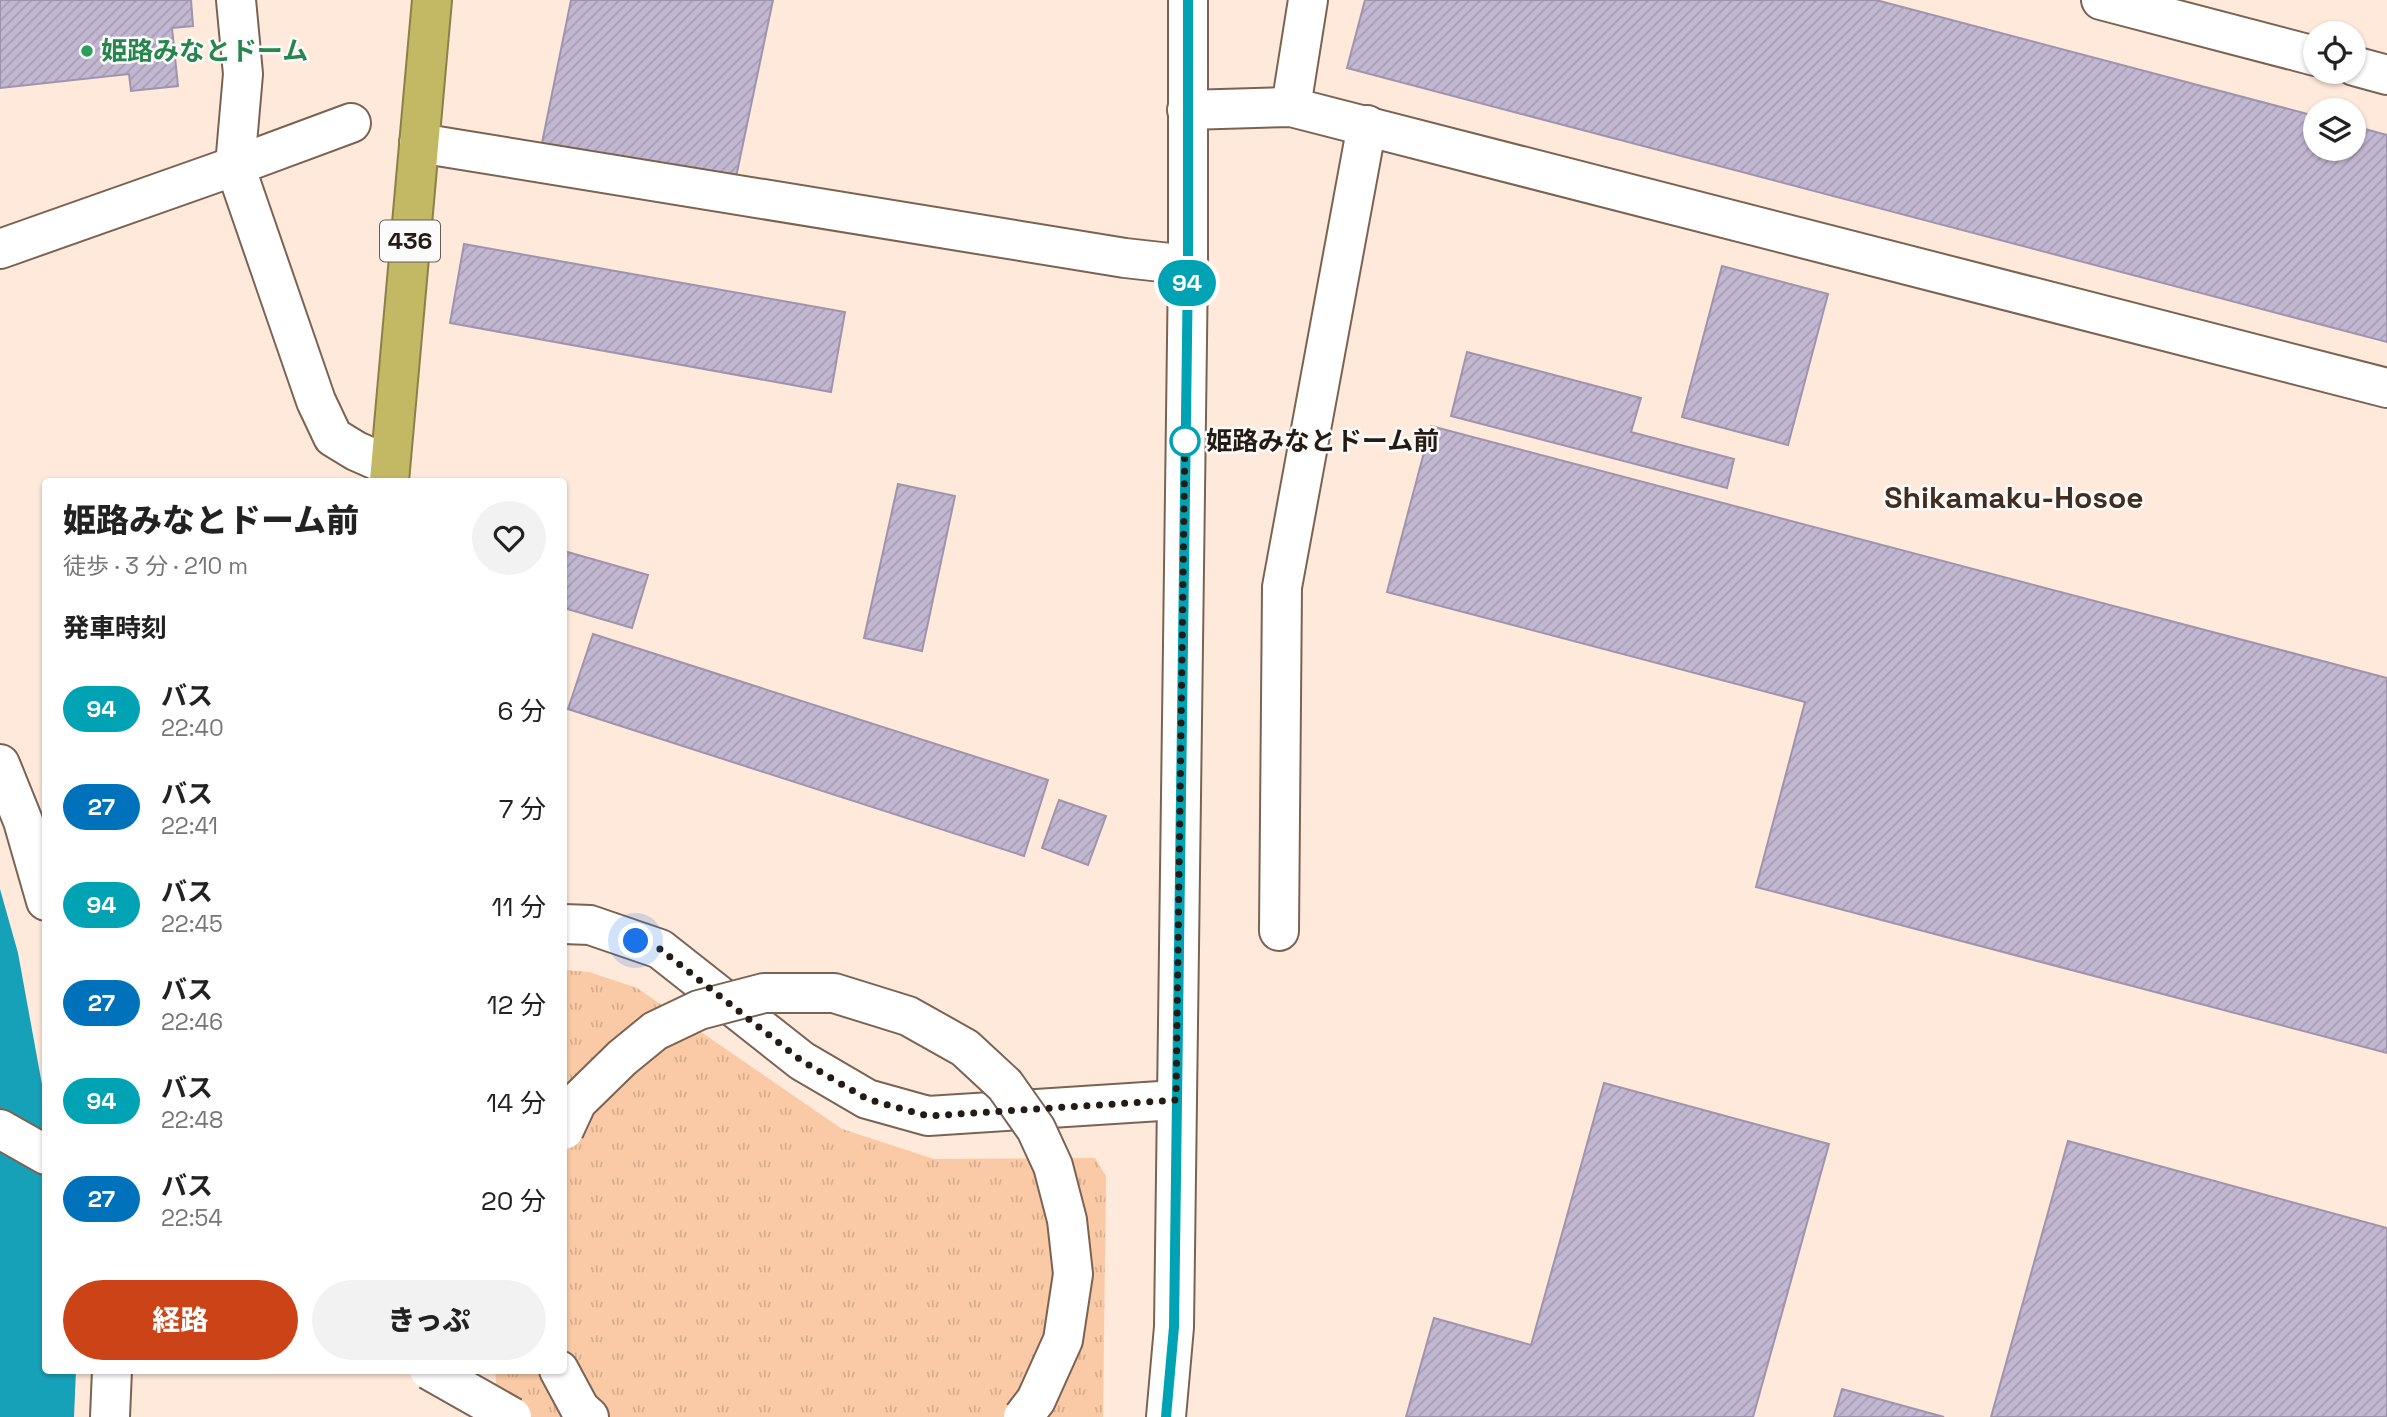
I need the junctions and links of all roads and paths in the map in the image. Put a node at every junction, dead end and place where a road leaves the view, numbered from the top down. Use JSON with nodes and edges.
{"nodes":[{"id":1,"x":236,"y":0,"type":"edge"},
{"id":2,"x":432,"y":0,"type":"edge"},
{"id":3,"x":1188,"y":0,"type":"edge"},
{"id":4,"x":1308,"y":0,"type":"edge"},
{"id":5,"x":2101,"y":0,"type":"edge"},
{"id":6,"x":2303,"y":53,"type":"edge"},
{"id":7,"x":2366,"y":69,"type":"edge"},
{"id":8,"x":2387,"y":75,"type":"edge"},
{"id":9,"x":1292,"y":107,"type":"junction"},
{"id":10,"x":1187,"y":110,"type":"junction"},
{"id":11,"x":351,"y":123,"type":"dead end"},
{"id":12,"x":1367,"y":125,"type":"junction"},
{"id":13,"x":419,"y":143,"type":"junction"},
{"id":14,"x":235,"y":166,"type":"junction"},
{"id":15,"x":0,"y":249,"type":"edge"},
{"id":16,"x":1188,"y":265,"type":"junction"},
{"id":17,"x":2387,"y":388,"type":"edge"},
{"id":18,"x":389,"y":474,"type":"edge"},
{"id":19,"x":0,"y":764,"type":"edge"},
{"id":20,"x":42,"y":887,"type":"edge"},
{"id":21,"x":567,"y":924,"type":"edge"},
{"id":22,"x":1279,"y":931,"type":"dead end"},
{"id":23,"x":1176,"y":1100,"type":"junction"},
{"id":24,"x":567,"y":1124,"type":"edge"},
{"id":25,"x":0,"y":1129,"type":"edge"},
{"id":26,"x":42,"y":1152,"type":"edge"},
{"id":27,"x":112,"y":1374,"type":"edge"},
{"id":28,"x":436,"y":1374,"type":"edge"},
{"id":29,"x":472,"y":1374,"type":"edge"},
{"id":30,"x":561,"y":1374,"type":"edge"},
{"id":31,"x":110,"y":1417,"type":"edge"},
{"id":32,"x":476,"y":1417,"type":"edge"},
{"id":33,"x":512,"y":1417,"type":"edge"},
{"id":34,"x":589,"y":1417,"type":"edge"},
{"id":35,"x":1023,"y":1417,"type":"edge"},
{"id":36,"x":1166,"y":1417,"type":"edge"}],
"edges":[{"from":1,"to":14,"type":"street"},
{"from":2,"to":13,"type":"highway","number":"436"},
{"from":3,"to":10,"type":"street"},
{"from":4,"to":9,"type":"street"},
{"from":5,"to":6,"type":"street"},
{"from":7,"to":8,"type":"street"},
{"from":9,"to":10,"type":"street"},
{"from":9,"to":12,"type":"street"},
{"from":10,"to":16,"type":"street"},
{"from":11,"to":14,"type":"street"},
{"from":12,"to":17,"type":"street"},
{"from":12,"to":22,"type":"street"},
{"from":13,"to":16,"type":"street"},
{"from":13,"to":18,"type":"highway","number":"436"},
{"from":14,"to":15,"type":"street"},
{"from":14,"to":18,"type":"street"},
{"from":16,"to":23,"type":"street"},
{"from":19,"to":20,"type":"street"},
{"from":21,"to":23,"type":"street"},
{"from":23,"to":36,"type":"street"},
{"from":24,"to":35,"type":"street","bridge":true},
{"from":25,"to":26,"type":"street"},
{"from":27,"to":31,"type":"street"},
{"from":28,"to":33,"type":"street","bridge":true},
{"from":29,"to":32,"type":"highway"},
{"from":30,"to":34,"type":"street"}]}
